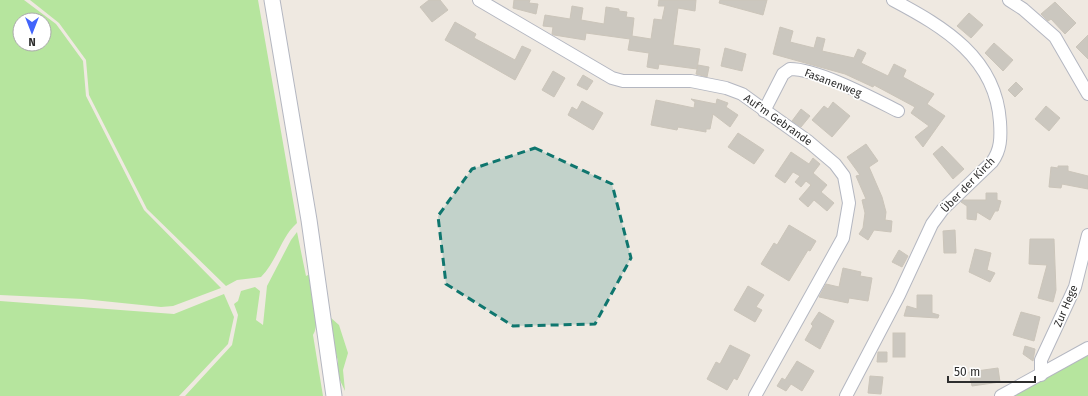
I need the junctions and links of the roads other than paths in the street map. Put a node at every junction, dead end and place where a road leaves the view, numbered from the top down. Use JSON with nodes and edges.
{"nodes":[{"id":1,"x":272,"y":0,"type":"edge"},
{"id":2,"x":479,"y":0,"type":"edge"},
{"id":3,"x":893,"y":0,"type":"edge"},
{"id":4,"x":1008,"y":0,"type":"edge"},
{"id":5,"x":1088,"y":94,"type":"edge"},
{"id":6,"x":764,"y":111,"type":"junction"},
{"id":7,"x":898,"y":111,"type":"dead end"},
{"id":8,"x":1088,"y":235,"type":"edge"},
{"id":9,"x":1088,"y":348,"type":"edge"},
{"id":10,"x":1041,"y":375,"type":"junction"},
{"id":11,"x":334,"y":396,"type":"edge"},
{"id":12,"x":755,"y":396,"type":"edge"},
{"id":13,"x":846,"y":396,"type":"edge"},
{"id":14,"x":1001,"y":396,"type":"edge"}],
"edges":[{"from":1,"to":11,"type":"street"},
{"from":2,"to":6,"type":"street","name":"Auf'm Gebrande"},
{"from":3,"to":13,"type":"street","name":"Über der Kirch"},
{"from":4,"to":5,"type":"street"},
{"from":6,"to":7,"type":"street","name":"Fasanenweg"},
{"from":6,"to":12,"type":"street","name":"Auf'm Gebrande"},
{"from":8,"to":10,"type":"street","name":"Zur Hege"},
{"from":9,"to":10,"type":"street"},
{"from":10,"to":14,"type":"street"}]}
